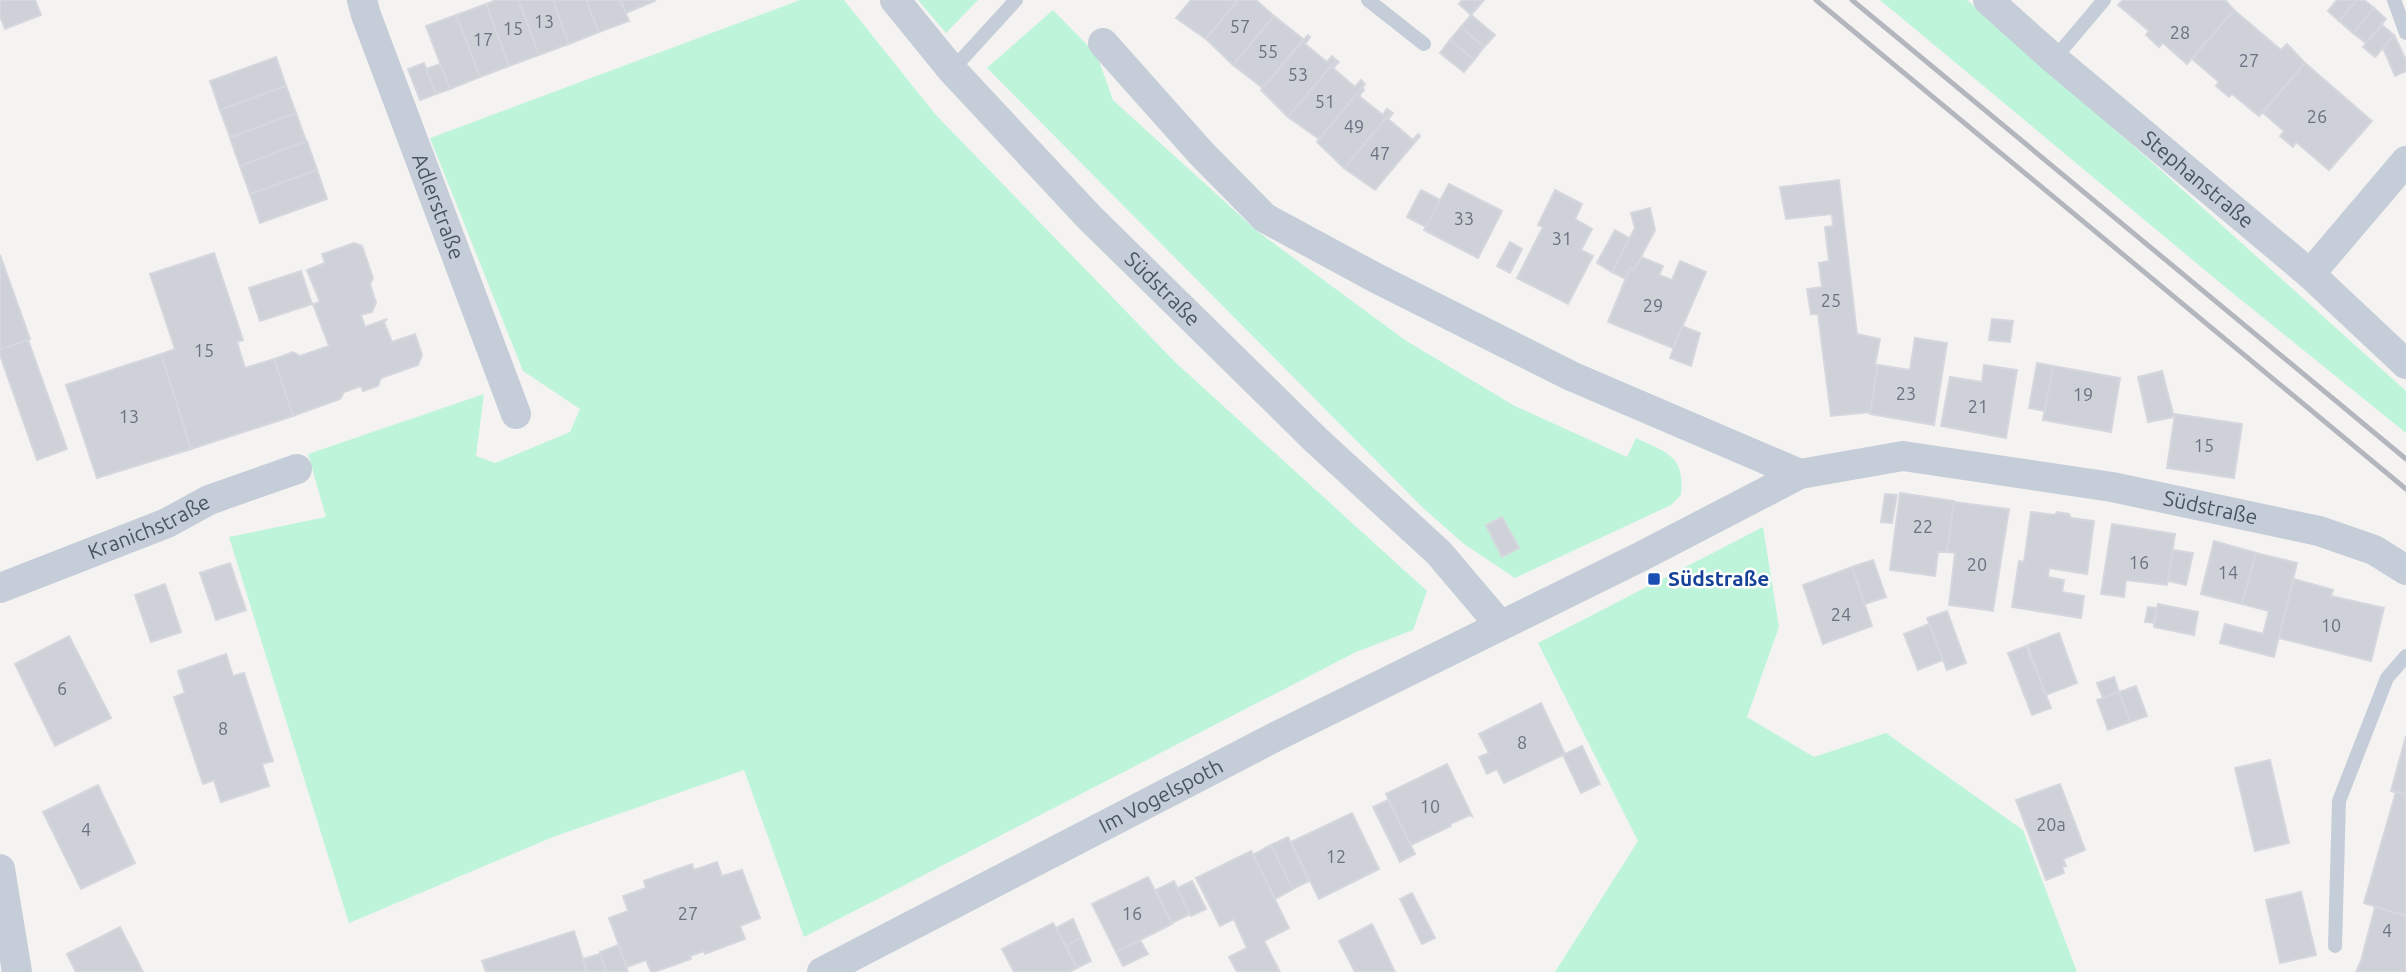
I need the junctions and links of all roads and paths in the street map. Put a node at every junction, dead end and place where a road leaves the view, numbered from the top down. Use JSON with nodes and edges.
{"nodes":[{"id":1,"x":362,"y":0,"type":"edge"},
{"id":2,"x":895,"y":0,"type":"edge"},
{"id":3,"x":1016,"y":0,"type":"edge"},
{"id":4,"x":1368,"y":0,"type":"edge"},
{"id":5,"x":1988,"y":0,"type":"edge"},
{"id":6,"x":2104,"y":0,"type":"edge"},
{"id":7,"x":2394,"y":0,"type":"edge"},
{"id":8,"x":2406,"y":33,"type":"edge"},
{"id":9,"x":1104,"y":43,"type":"dead end"},
{"id":10,"x":1424,"y":44,"type":"dead end"},
{"id":11,"x":2054,"y":59,"type":"junction"},
{"id":12,"x":952,"y":70,"type":"junction"},
{"id":13,"x":2406,"y":161,"type":"edge"},
{"id":14,"x":2310,"y":274,"type":"junction"},
{"id":15,"x":2406,"y":364,"type":"edge"},
{"id":16,"x":516,"y":414,"type":"dead end"},
{"id":17,"x":297,"y":469,"type":"dead end"},
{"id":18,"x":1800,"y":474,"type":"junction"},
{"id":19,"x":2406,"y":570,"type":"edge"},
{"id":20,"x":0,"y":588,"type":"edge"},
{"id":21,"x":1500,"y":625,"type":"junction"},
{"id":22,"x":2406,"y":656,"type":"edge"},
{"id":23,"x":0,"y":869,"type":"edge"},
{"id":24,"x":2335,"y":946,"type":"dead end"},
{"id":25,"x":17,"y":972,"type":"edge"},
{"id":26,"x":822,"y":972,"type":"edge"}],
"edges":[{"from":1,"to":16,"type":"street","name":"Adlerstraße"},
{"from":2,"to":12,"type":"street","name":"Südstraße"},
{"from":3,"to":12,"type":"lane"},
{"from":4,"to":10,"type":"lane"},
{"from":5,"to":11,"type":"street","name":"Stephanstraße"},
{"from":6,"to":11,"type":"lane"},
{"from":7,"to":8,"type":"lane"},
{"from":9,"to":18,"type":"street"},
{"from":11,"to":14,"type":"street","name":"Stephanstraße"},
{"from":12,"to":21,"type":"street","name":"Südstraße"},
{"from":13,"to":14,"type":"street"},
{"from":14,"to":15,"type":"street","name":"Stephanstraße"},
{"from":17,"to":20,"type":"street","name":"Kranichstraße"},
{"from":18,"to":19,"type":"street","name":"Südstraße"},
{"from":18,"to":21,"type":"street","name":"Südstraße"},
{"from":21,"to":26,"type":"street","name":"Im Vogelspoth"},
{"from":22,"to":24,"type":"lane"},
{"from":23,"to":25,"type":"street"}]}
